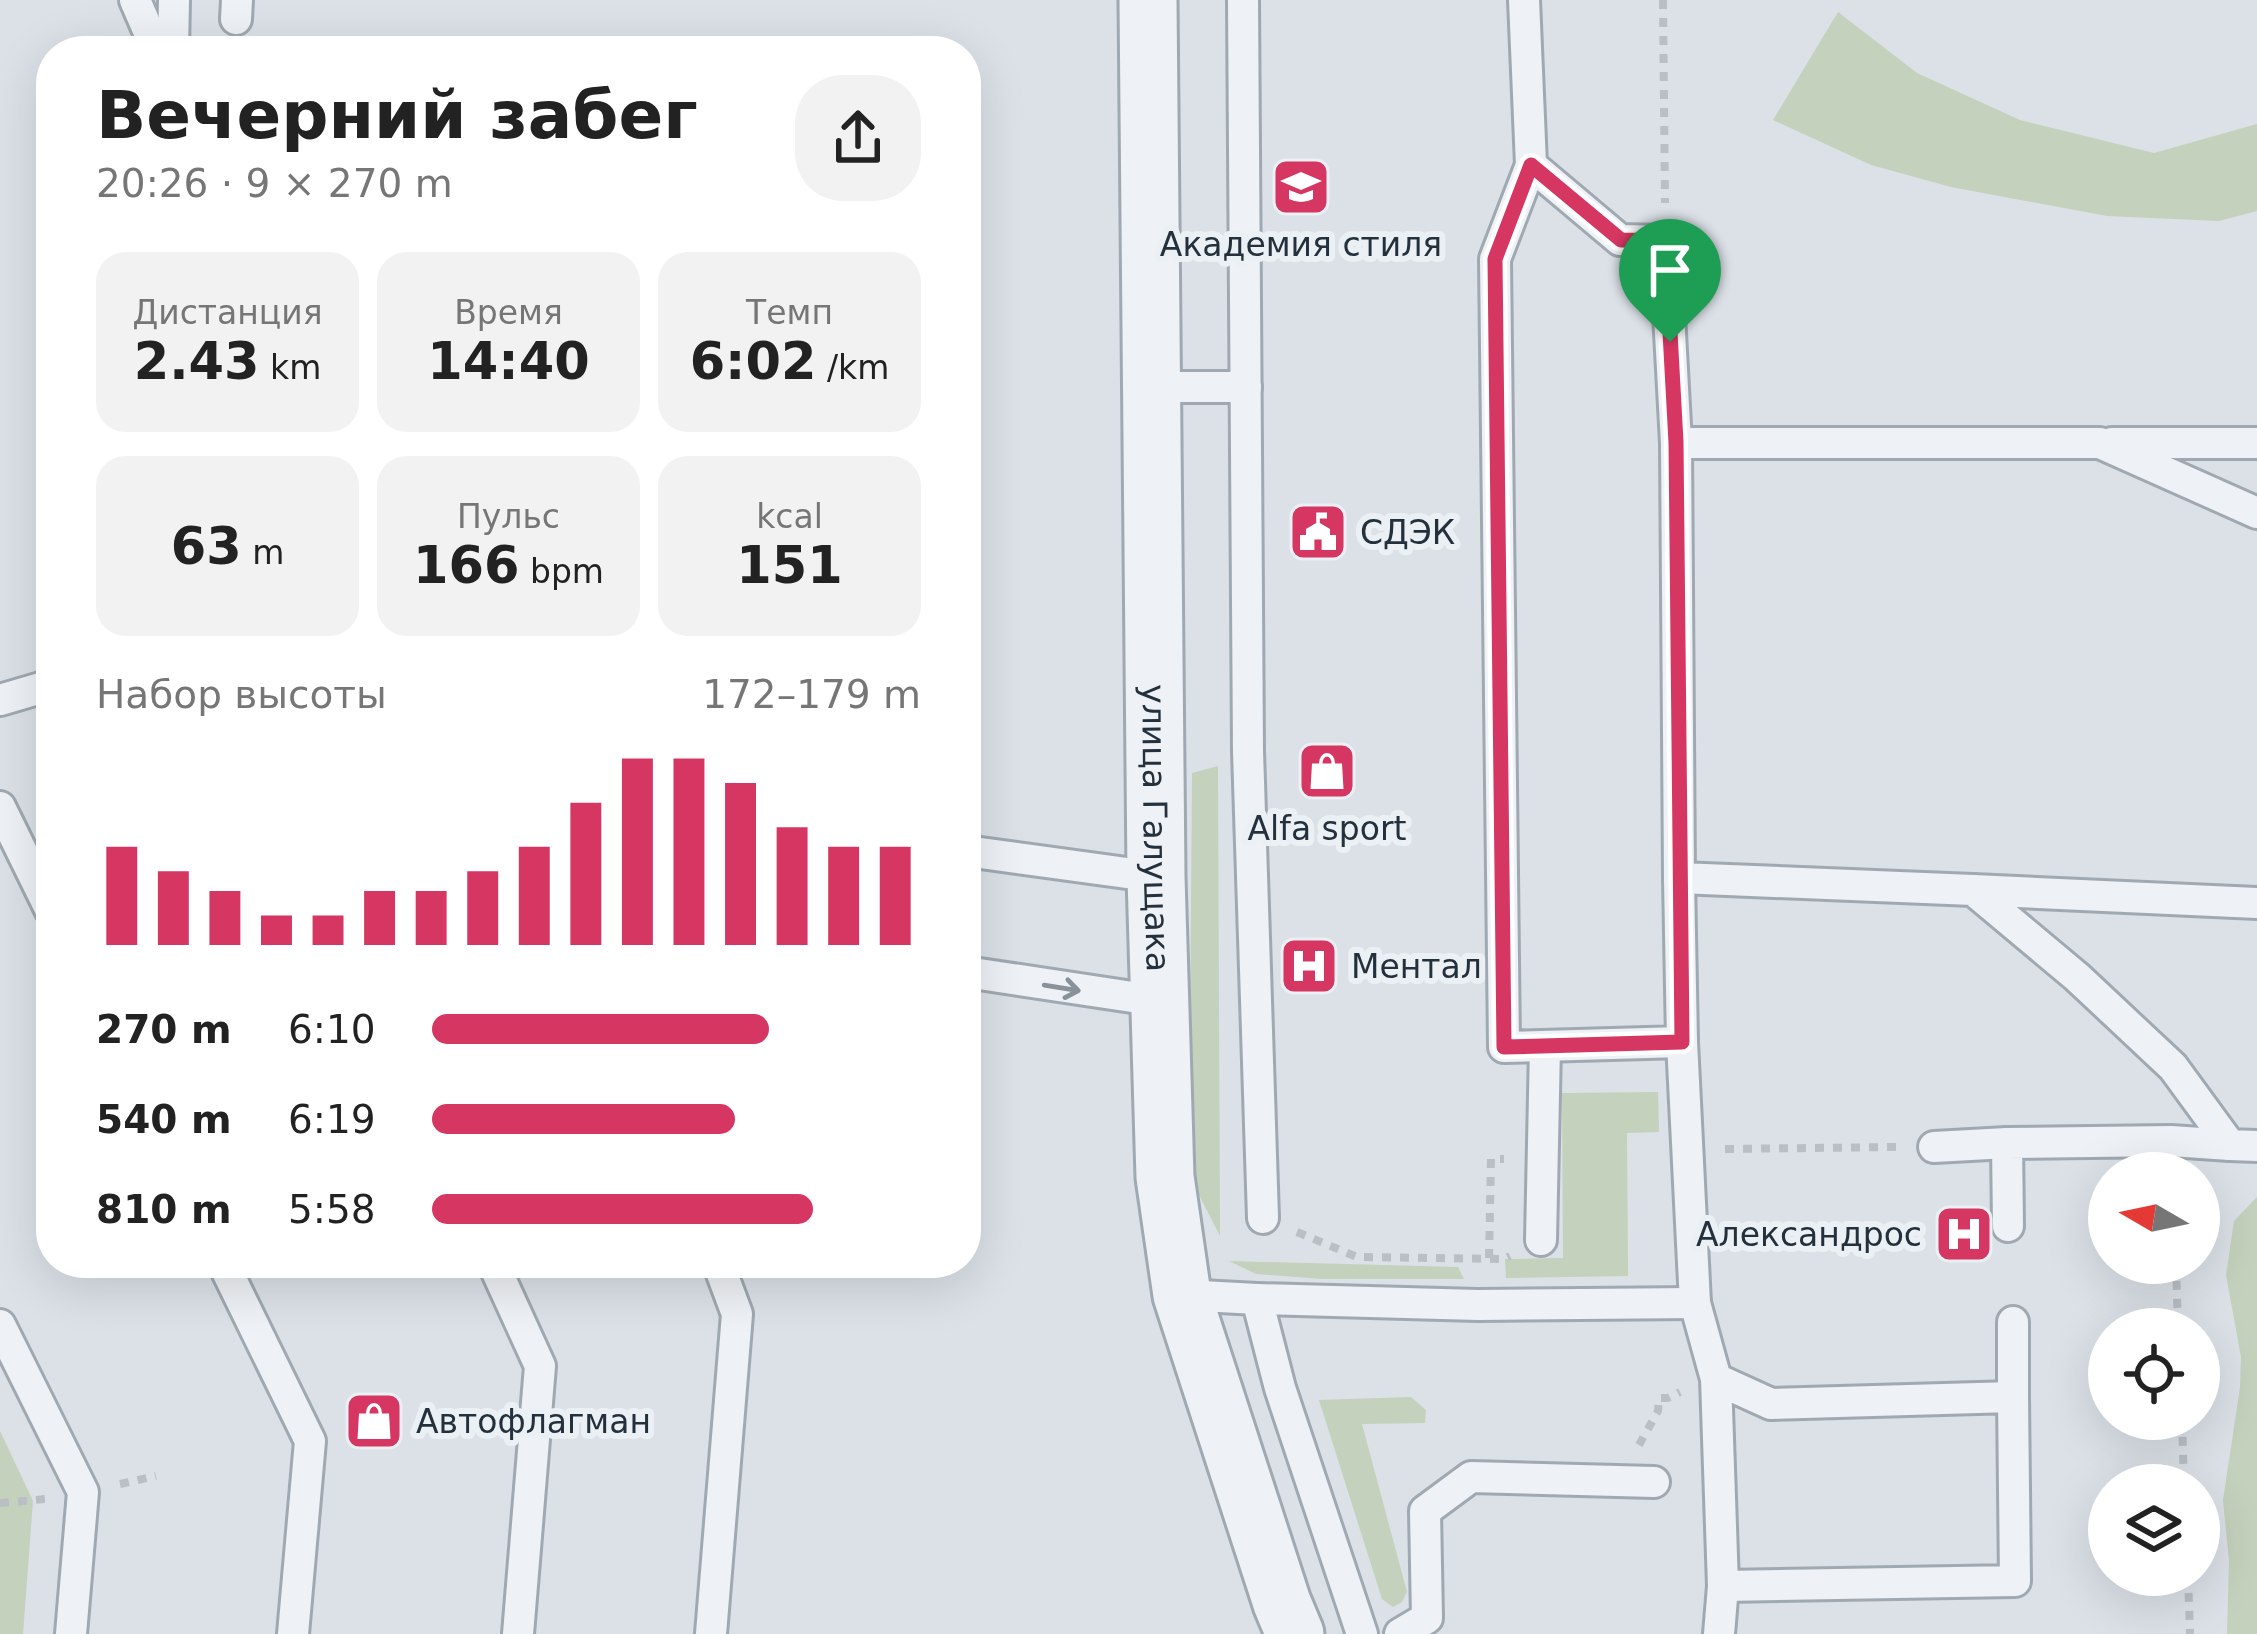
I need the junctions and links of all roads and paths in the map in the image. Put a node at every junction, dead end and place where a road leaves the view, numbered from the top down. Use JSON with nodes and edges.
{"nodes":[{"id":1,"x":135,"y":0,"type":"edge"},
{"id":2,"x":174,"y":0,"type":"edge"},
{"id":3,"x":1148,"y":0,"type":"edge"},
{"id":4,"x":1244,"y":0,"type":"edge"},
{"id":5,"x":1524,"y":0,"type":"edge"},
{"id":6,"x":1663,"y":0,"type":"edge"},
{"id":7,"x":151,"y":36,"type":"edge"},
{"id":8,"x":173,"y":36,"type":"edge"},
{"id":9,"x":1531,"y":165,"type":"junction"},
{"id":10,"x":1665,"y":241,"type":"junction"},
{"id":11,"x":1246,"y":386,"type":"junction"},
{"id":12,"x":1152,"y":387,"type":"junction"},
{"id":13,"x":1676,"y":442,"type":"junction"},
{"id":14,"x":2100,"y":443,"type":"junction"},
{"id":15,"x":2257,"y":443,"type":"edge"},
{"id":16,"x":2257,"y":513,"type":"edge"},
{"id":17,"x":36,"y":689,"type":"edge"},
{"id":18,"x":0,"y":700,"type":"edge"},
{"id":19,"x":0,"y":807,"type":"edge"},
{"id":20,"x":981,"y":853,"type":"edge"},
{"id":21,"x":1156,"y":877,"type":"junction"},
{"id":22,"x":1679,"y":878,"type":"junction"},
{"id":23,"x":36,"y":880,"type":"edge"},
{"id":24,"x":1973,"y":890,"type":"junction"},
{"id":25,"x":2257,"y":903,"type":"edge"},
{"id":26,"x":981,"y":975,"type":"edge"},
{"id":27,"x":1159,"y":1001,"type":"junction"},
{"id":28,"x":1682,"y":1042,"type":"junction"},
{"id":29,"x":1545,"y":1046,"type":"junction"},
{"id":30,"x":2007,"y":1144,"type":"junction"},
{"id":31,"x":2244,"y":1146,"type":"edge"},
{"id":32,"x":1934,"y":1147,"type":"joint"},
{"id":33,"x":1688,"y":1150,"type":"junction"},
{"id":34,"x":1263,"y":1217,"type":"joint"},
{"id":35,"x":2008,"y":1226,"type":"dead end"},
{"id":36,"x":1541,"y":1240,"type":"dead end"},
{"id":37,"x":1459,"y":1258,"type":"dead end"},
{"id":38,"x":230,"y":1278,"type":"edge"},
{"id":39,"x":500,"y":1278,"type":"edge"},
{"id":40,"x":724,"y":1278,"type":"edge"},
{"id":41,"x":1182,"y":1295,"type":"junction"},
{"id":42,"x":1257,"y":1299,"type":"junction"},
{"id":43,"x":1695,"y":1304,"type":"junction"},
{"id":44,"x":2013,"y":1322,"type":"dead end"},
{"id":45,"x":0,"y":1325,"type":"edge"},
{"id":46,"x":1716,"y":1379,"type":"junction"},
{"id":47,"x":1670,"y":1396,"type":"dead end"},
{"id":48,"x":2012,"y":1397,"type":"junction"},
{"id":49,"x":1658,"y":1411,"type":"dead end"},
{"id":50,"x":1654,"y":1482,"type":"dead end"},
{"id":51,"x":1723,"y":1586,"type":"junction"},
{"id":52,"x":2189,"y":1596,"type":"edge"},
{"id":53,"x":71,"y":1634,"type":"edge"},
{"id":54,"x":293,"y":1634,"type":"edge"},
{"id":55,"x":518,"y":1634,"type":"edge"},
{"id":56,"x":711,"y":1634,"type":"edge"},
{"id":57,"x":1294,"y":1634,"type":"edge"},
{"id":58,"x":1362,"y":1634,"type":"edge"},
{"id":59,"x":1400,"y":1634,"type":"edge"},
{"id":60,"x":1719,"y":1634,"type":"edge"},
{"id":61,"x":2190,"y":1634,"type":"edge"}],
"edges":[{"from":1,"to":7,"type":"lane"},
{"from":2,"to":8,"type":"lane"},
{"from":3,"to":12,"type":"street","name":"улица Галущака"},
{"from":4,"to":11,"type":"lane"},
{"from":5,"to":9,"type":"lane"},
{"from":6,"to":10,"type":"path"},
{"from":9,"to":10,"type":"lane"},
{"from":9,"to":29,"type":"lane"},
{"from":10,"to":13,"type":"lane"},
{"from":11,"to":12,"type":"lane"},
{"from":11,"to":34,"type":"lane"},
{"from":12,"to":21,"type":"street","name":"улица Галущака"},
{"from":13,"to":14,"type":"lane"},
{"from":13,"to":22,"type":"lane"},
{"from":14,"to":15,"type":"lane"},
{"from":14,"to":16,"type":"lane"},
{"from":17,"to":18,"type":"lane"},
{"from":19,"to":23,"type":"lane"},
{"from":20,"to":21,"type":"lane"},
{"from":21,"to":27,"type":"street","name":"улица Галущака"},
{"from":22,"to":24,"type":"lane"},
{"from":22,"to":28,"type":"lane"},
{"from":24,"to":25,"type":"lane"},
{"from":24,"to":31,"type":"lane"},
{"from":26,"to":27,"type":"lane","one_way":true},
{"from":27,"to":41,"type":"street","name":"улица Галущака"},
{"from":28,"to":29,"type":"lane"},
{"from":28,"to":33,"type":"lane"},
{"from":29,"to":36,"type":"lane"},
{"from":30,"to":31,"type":"lane"},
{"from":30,"to":32,"type":"lane"},
{"from":30,"to":35,"type":"lane"},
{"from":32,"to":33,"type":"path"},
{"from":33,"to":43,"type":"lane"},
{"from":34,"to":37,"type":"path"},
{"from":38,"to":54,"type":"lane"},
{"from":39,"to":55,"type":"lane"},
{"from":40,"to":56,"type":"lane"},
{"from":41,"to":42,"type":"lane"},
{"from":41,"to":57,"type":"street","name":"улица Галущака"},
{"from":42,"to":43,"type":"lane"},
{"from":42,"to":58,"type":"lane"},
{"from":43,"to":46,"type":"lane"},
{"from":44,"to":48,"type":"lane"},
{"from":45,"to":53,"type":"lane"},
{"from":46,"to":48,"type":"lane"},
{"from":46,"to":51,"type":"lane"},
{"from":47,"to":49,"type":"path"},
{"from":48,"to":51,"type":"lane"},
{"from":50,"to":59,"type":"lane"},
{"from":51,"to":60,"type":"lane"},
{"from":52,"to":61,"type":"path"}]}
